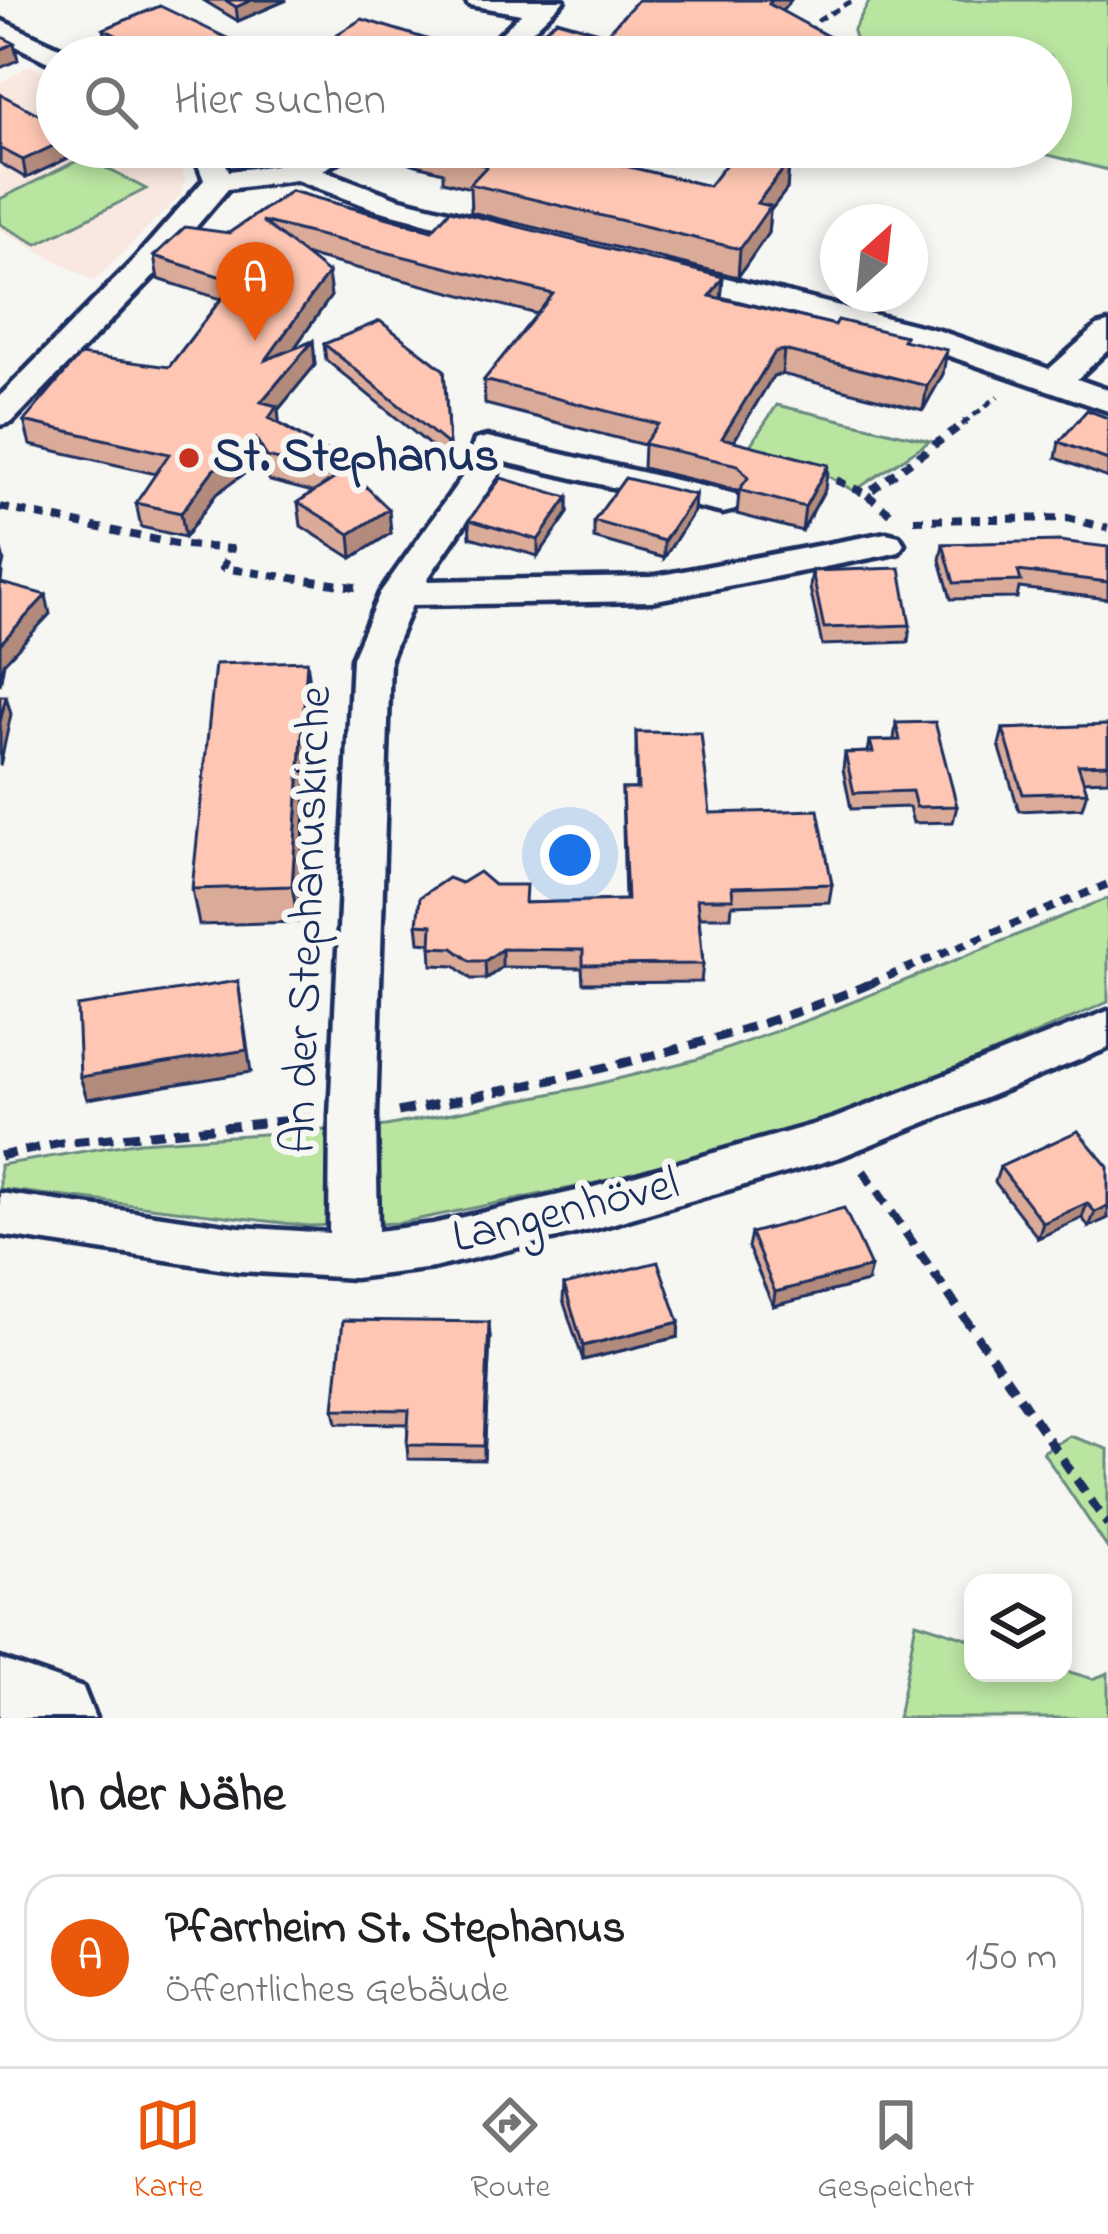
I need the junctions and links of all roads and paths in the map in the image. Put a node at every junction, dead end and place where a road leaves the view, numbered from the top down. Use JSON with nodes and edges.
{"nodes":[{"id":1,"x":478,"y":0,"type":"edge"},
{"id":2,"x":853,"y":0,"type":"edge"},
{"id":3,"x":547,"y":5,"type":"edge"},
{"id":4,"x":0,"y":28,"type":"edge"},
{"id":5,"x":513,"y":36,"type":"edge"},
{"id":6,"x":810,"y":36,"type":"edge"},
{"id":7,"x":36,"y":46,"type":"edge"},
{"id":8,"x":213,"y":168,"type":"edge"},
{"id":9,"x":293,"y":168,"type":"edge"},
{"id":10,"x":305,"y":168,"type":"edge"},
{"id":11,"x":299,"y":171,"type":"junction"},
{"id":12,"x":219,"y":182,"type":"junction"},
{"id":13,"x":518,"y":237,"type":"edge"},
{"id":14,"x":641,"y":266,"type":"edge"},
{"id":15,"x":1108,"y":333,"type":"edge"},
{"id":16,"x":1041,"y":376,"type":"junction"},
{"id":17,"x":1108,"y":401,"type":"edge"},
{"id":18,"x":0,"y":415,"type":"edge"},
{"id":19,"x":807,"y":469,"type":"edge"},
{"id":20,"x":866,"y":494,"type":"junction"},
{"id":21,"x":723,"y":502,"type":"dead end"},
{"id":22,"x":0,"y":507,"type":"edge"},
{"id":23,"x":1108,"y":528,"type":"edge"},
{"id":24,"x":886,"y":544,"type":"dead end"},
{"id":25,"x":398,"y":593,"type":"junction"},
{"id":26,"x":1108,"y":884,"type":"edge"},
{"id":27,"x":1108,"y":1029,"type":"edge"},
{"id":28,"x":353,"y":1116,"type":"junction"},
{"id":29,"x":840,"y":1137,"type":"junction"},
{"id":30,"x":0,"y":1156,"type":"edge"},
{"id":31,"x":0,"y":1214,"type":"edge"},
{"id":32,"x":354,"y":1256,"type":"junction"},
{"id":33,"x":1108,"y":1526,"type":"edge"},
{"id":34,"x":0,"y":1701,"type":"edge"},
{"id":35,"x":53,"y":1718,"type":"edge"}],
"edges":[{"from":1,"to":3,"type":"street"},
{"from":2,"to":6,"type":"path"},
{"from":3,"to":5,"type":"street"},
{"from":4,"to":7,"type":"street"},
{"from":8,"to":12,"type":"street"},
{"from":9,"to":11,"type":"lane"},
{"from":10,"to":11,"type":"street"},
{"from":11,"to":12,"type":"street"},
{"from":11,"to":13,"type":"street"},
{"from":12,"to":18,"type":"street"},
{"from":14,"to":16,"type":"street"},
{"from":15,"to":16,"type":"street"},
{"from":16,"to":17,"type":"street"},
{"from":16,"to":20,"type":"path"},
{"from":19,"to":20,"type":"path"},
{"from":20,"to":23,"type":"path"},
{"from":21,"to":25,"type":"street","name":"An der Stephanuskirche"},
{"from":22,"to":25,"type":"path"},
{"from":24,"to":25,"type":"street"},
{"from":25,"to":28,"type":"street","name":"An der Stephanuskirche"},
{"from":26,"to":28,"type":"path"},
{"from":27,"to":29,"type":"street","name":"Langenhövel"},
{"from":28,"to":30,"type":"path"},
{"from":28,"to":32,"type":"street","name":"An der Stephanuskirche"},
{"from":29,"to":32,"type":"street","name":"Langenhövel"},
{"from":29,"to":33,"type":"path"},
{"from":31,"to":32,"type":"street","name":"Langenhövel"},
{"from":34,"to":35,"type":"main road"}]}
